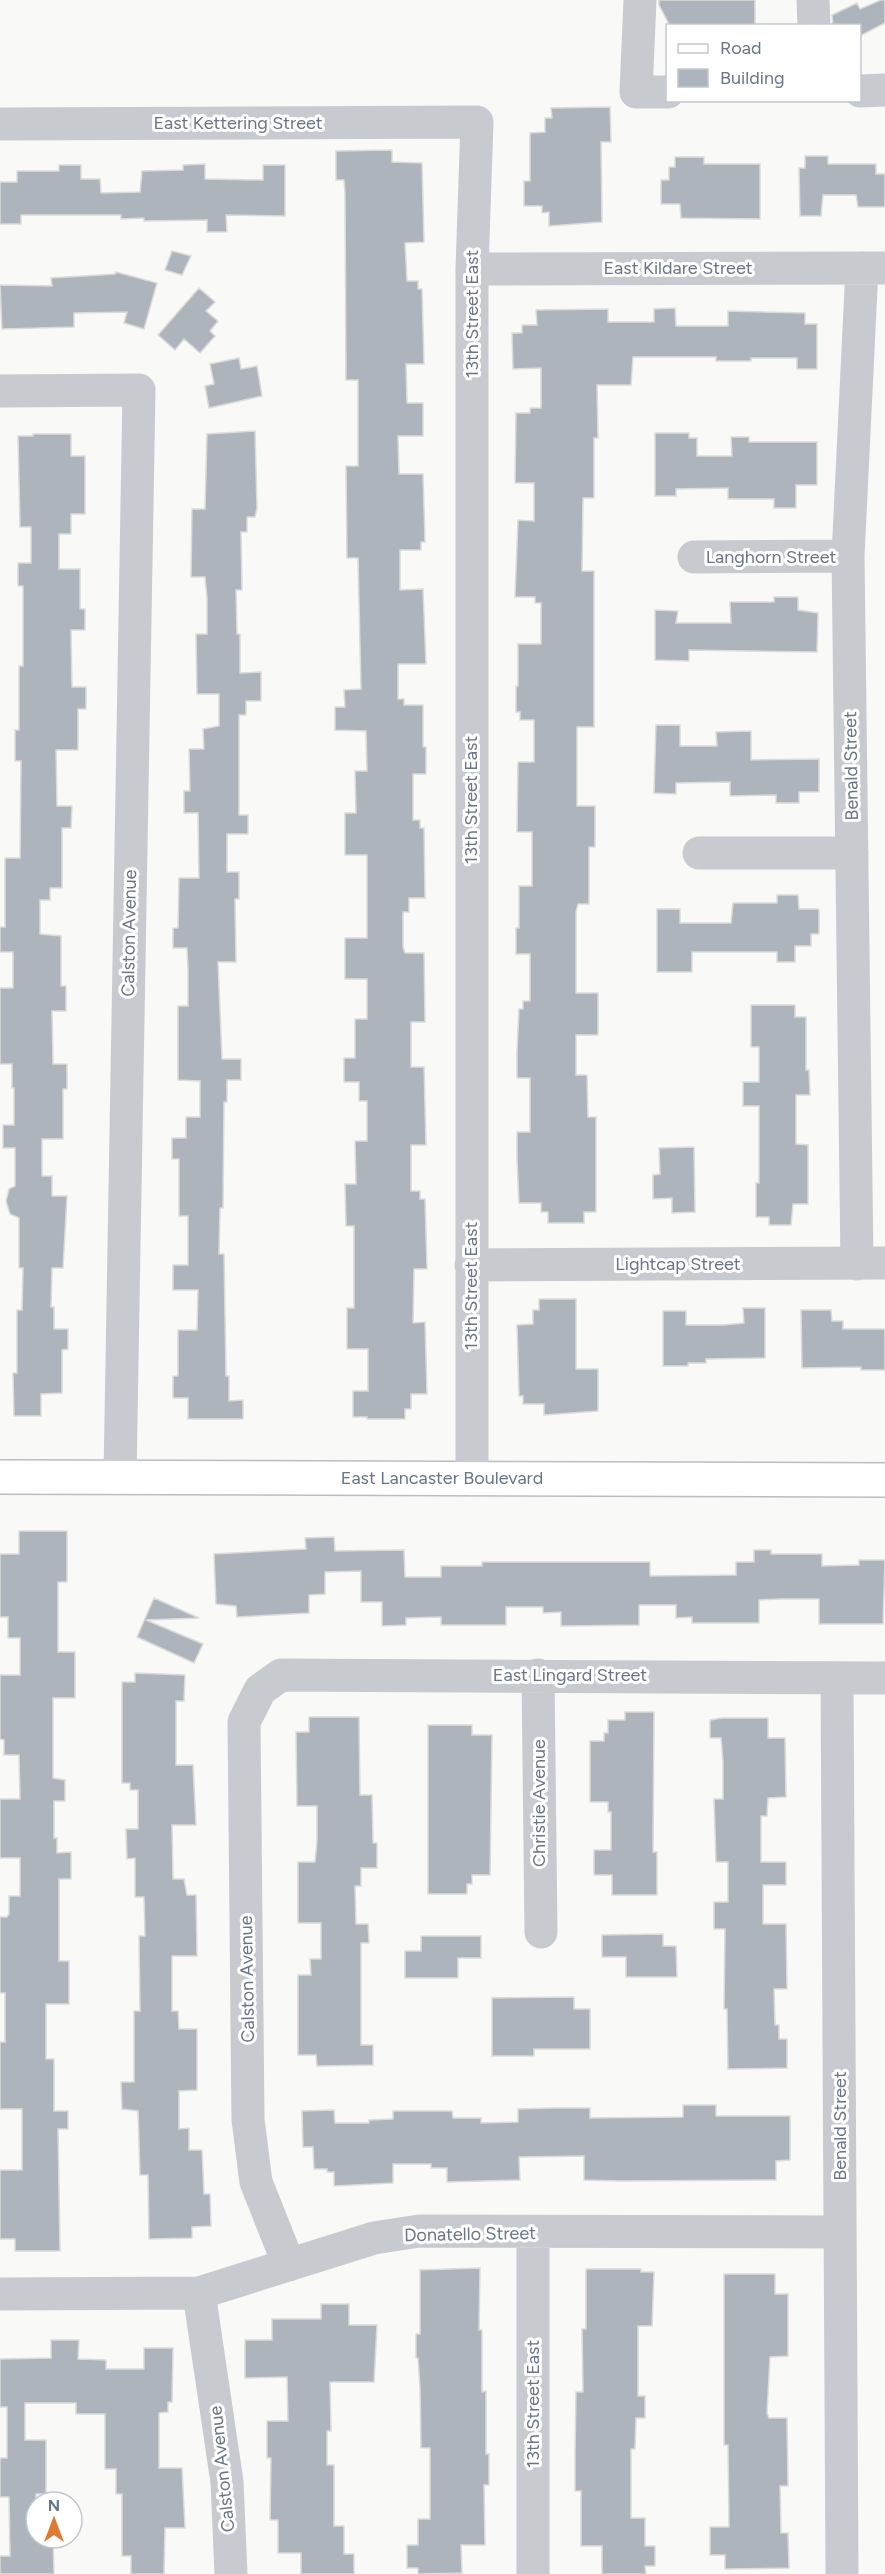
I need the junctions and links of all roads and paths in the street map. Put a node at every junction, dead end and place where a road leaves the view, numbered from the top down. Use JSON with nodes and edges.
{"nodes":[{"id":1,"x":640,"y":0,"type":"edge"},
{"id":2,"x":813,"y":0,"type":"edge"},
{"id":3,"x":814,"y":24,"type":"edge"},
{"id":4,"x":885,"y":90,"type":"edge"},
{"id":5,"x":861,"y":91,"type":"edge"},
{"id":6,"x":652,"y":92,"type":"edge"},
{"id":7,"x":477,"y":122,"type":"joint"},
{"id":8,"x":0,"y":124,"type":"edge"},
{"id":9,"x":874,"y":268,"type":"edge"},
{"id":10,"x":472,"y":269,"type":"junction"},
{"id":11,"x":0,"y":391,"type":"edge"},
{"id":12,"x":849,"y":556,"type":"junction"},
{"id":13,"x":694,"y":557,"type":"dead end"},
{"id":14,"x":699,"y":853,"type":"dead end"},
{"id":15,"x":852,"y":853,"type":"junction"},
{"id":16,"x":871,"y":1264,"type":"edge"},
{"id":17,"x":471,"y":1265,"type":"junction"},
{"id":18,"x":120,"y":1476,"type":"junction"},
{"id":19,"x":0,"y":1477,"type":"edge"},
{"id":20,"x":472,"y":1479,"type":"junction"},
{"id":21,"x":885,"y":1480,"type":"edge"},
{"id":22,"x":538,"y":1675,"type":"junction"},
{"id":23,"x":837,"y":1678,"type":"junction"},
{"id":24,"x":885,"y":1678,"type":"edge"},
{"id":25,"x":260,"y":1690,"type":"joint"},
{"id":26,"x":540,"y":1932,"type":"dead end"},
{"id":27,"x":840,"y":2232,"type":"junction"},
{"id":28,"x":533,"y":2233,"type":"junction"},
{"id":29,"x":289,"y":2265,"type":"junction"},
{"id":30,"x":0,"y":2294,"type":"edge"},
{"id":31,"x":199,"y":2294,"type":"junction"},
{"id":32,"x":231,"y":2574,"type":"edge"},
{"id":33,"x":533,"y":2574,"type":"edge"},
{"id":34,"x":842,"y":2574,"type":"edge"}],
"edges":[{"from":1,"to":6,"type":"street"},
{"from":2,"to":3,"type":"street"},
{"from":4,"to":5,"type":"street"},
{"from":7,"to":8,"type":"street","name":"East Kettering Street"},
{"from":7,"to":10,"type":"street","name":"13th Street East"},
{"from":9,"to":10,"type":"street","name":"East Kildare Street"},
{"from":9,"to":12,"type":"street","name":"Benald Street"},
{"from":10,"to":17,"type":"street","name":"13th Street East"},
{"from":11,"to":18,"type":"street","name":"Calston Avenue"},
{"from":12,"to":13,"type":"street","name":"Langhorn Street"},
{"from":12,"to":15,"type":"street","name":"Benald Street"},
{"from":14,"to":15,"type":"street"},
{"from":15,"to":16,"type":"street","name":"Benald Street"},
{"from":16,"to":17,"type":"street","name":"Lightcap Street"},
{"from":17,"to":20,"type":"street","name":"13th Street East"},
{"from":18,"to":19,"type":"main road","name":"East Lancaster Boulevard"},
{"from":18,"to":20,"type":"main road","name":"East Lancaster Boulevard"},
{"from":20,"to":21,"type":"main road","name":"East Lancaster Boulevard"},
{"from":22,"to":23,"type":"street","name":"East Lingard Street"},
{"from":22,"to":25,"type":"street","name":"East Lingard Street"},
{"from":22,"to":26,"type":"street","name":"Christie Avenue"},
{"from":23,"to":24,"type":"street","name":"East Lingard Street"},
{"from":23,"to":27,"type":"street","name":"Benald Street"},
{"from":25,"to":29,"type":"street","name":"Calston Avenue"},
{"from":27,"to":28,"type":"street","name":"Donatello Street"},
{"from":27,"to":34,"type":"street","name":"Benald Street"},
{"from":28,"to":29,"type":"street","name":"Donatello Street"},
{"from":28,"to":33,"type":"street","name":"13th Street East"},
{"from":29,"to":31,"type":"street","name":"Donatello Street"},
{"from":30,"to":31,"type":"street","name":"Donatello Street"},
{"from":31,"to":32,"type":"street","name":"Calston Avenue"}]}
